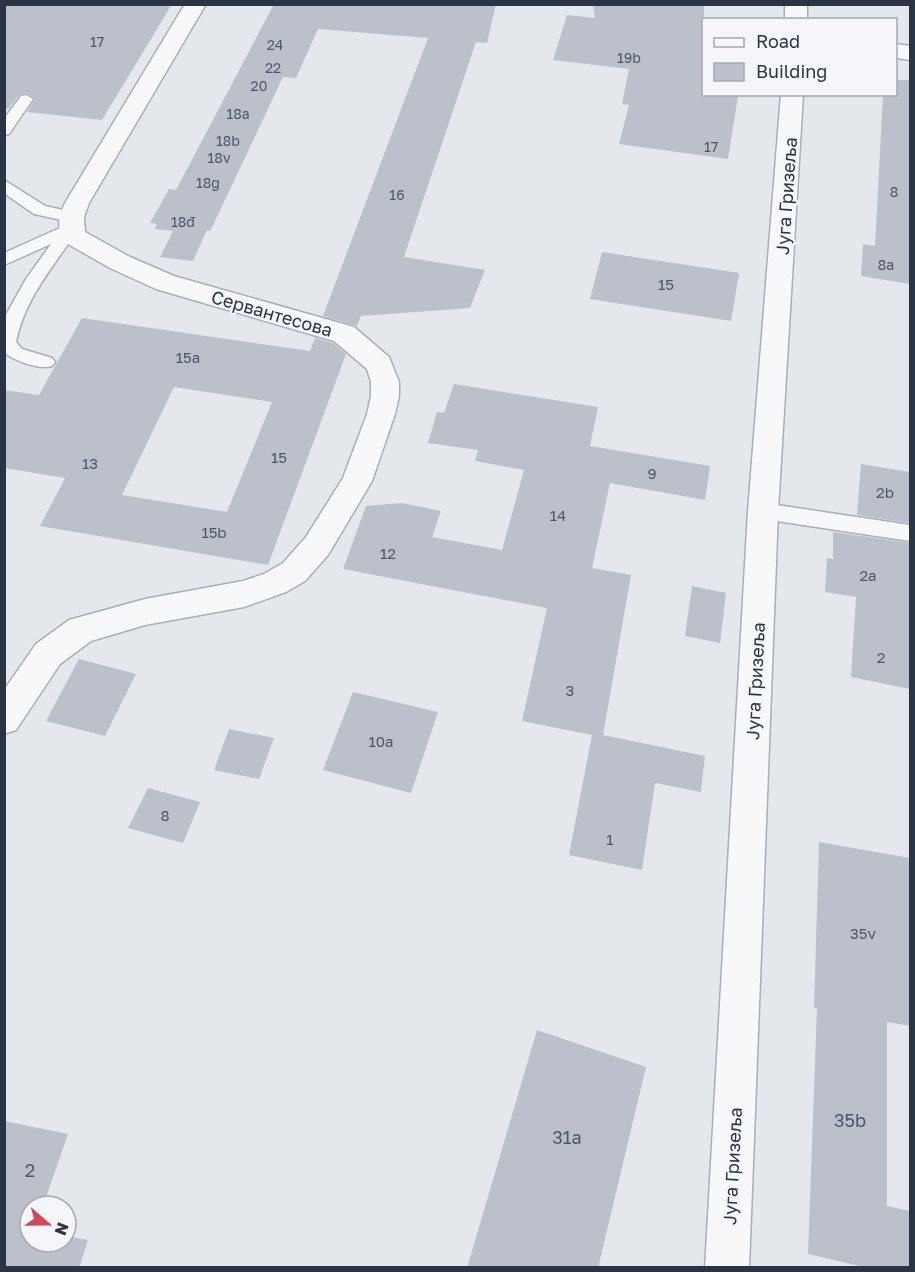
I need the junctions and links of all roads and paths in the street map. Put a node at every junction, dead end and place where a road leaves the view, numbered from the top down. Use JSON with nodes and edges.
{"nodes":[{"id":1,"x":196,"y":4,"type":"edge"},
{"id":2,"x":792,"y":96,"type":"edge"},
{"id":3,"x":26,"y":99,"type":"dead end"},
{"id":4,"x":4,"y":131,"type":"edge"},
{"id":5,"x":4,"y":185,"type":"edge"},
{"id":6,"x":71,"y":223,"type":"junction"},
{"id":7,"x":4,"y":260,"type":"edge"},
{"id":8,"x":46,"y":362,"type":"dead end"},
{"id":9,"x":764,"y":511,"type":"junction"},
{"id":10,"x":910,"y":533,"type":"edge"},
{"id":11,"x":4,"y":719,"type":"edge"},
{"id":12,"x":727,"y":1268,"type":"edge"}],
"edges":[{"from":1,"to":6,"type":"street"},
{"from":2,"to":9,"type":"street","name":"Југа Гризеља"},
{"from":3,"to":4,"type":"lane"},
{"from":5,"to":6,"type":"lane"},
{"from":6,"to":7,"type":"lane"},
{"from":6,"to":8,"type":"lane"},
{"from":6,"to":11,"type":"street","name":"Сервантесова"},
{"from":9,"to":10,"type":"lane"},
{"from":9,"to":12,"type":"street","name":"Југа Гризеља"}]}
